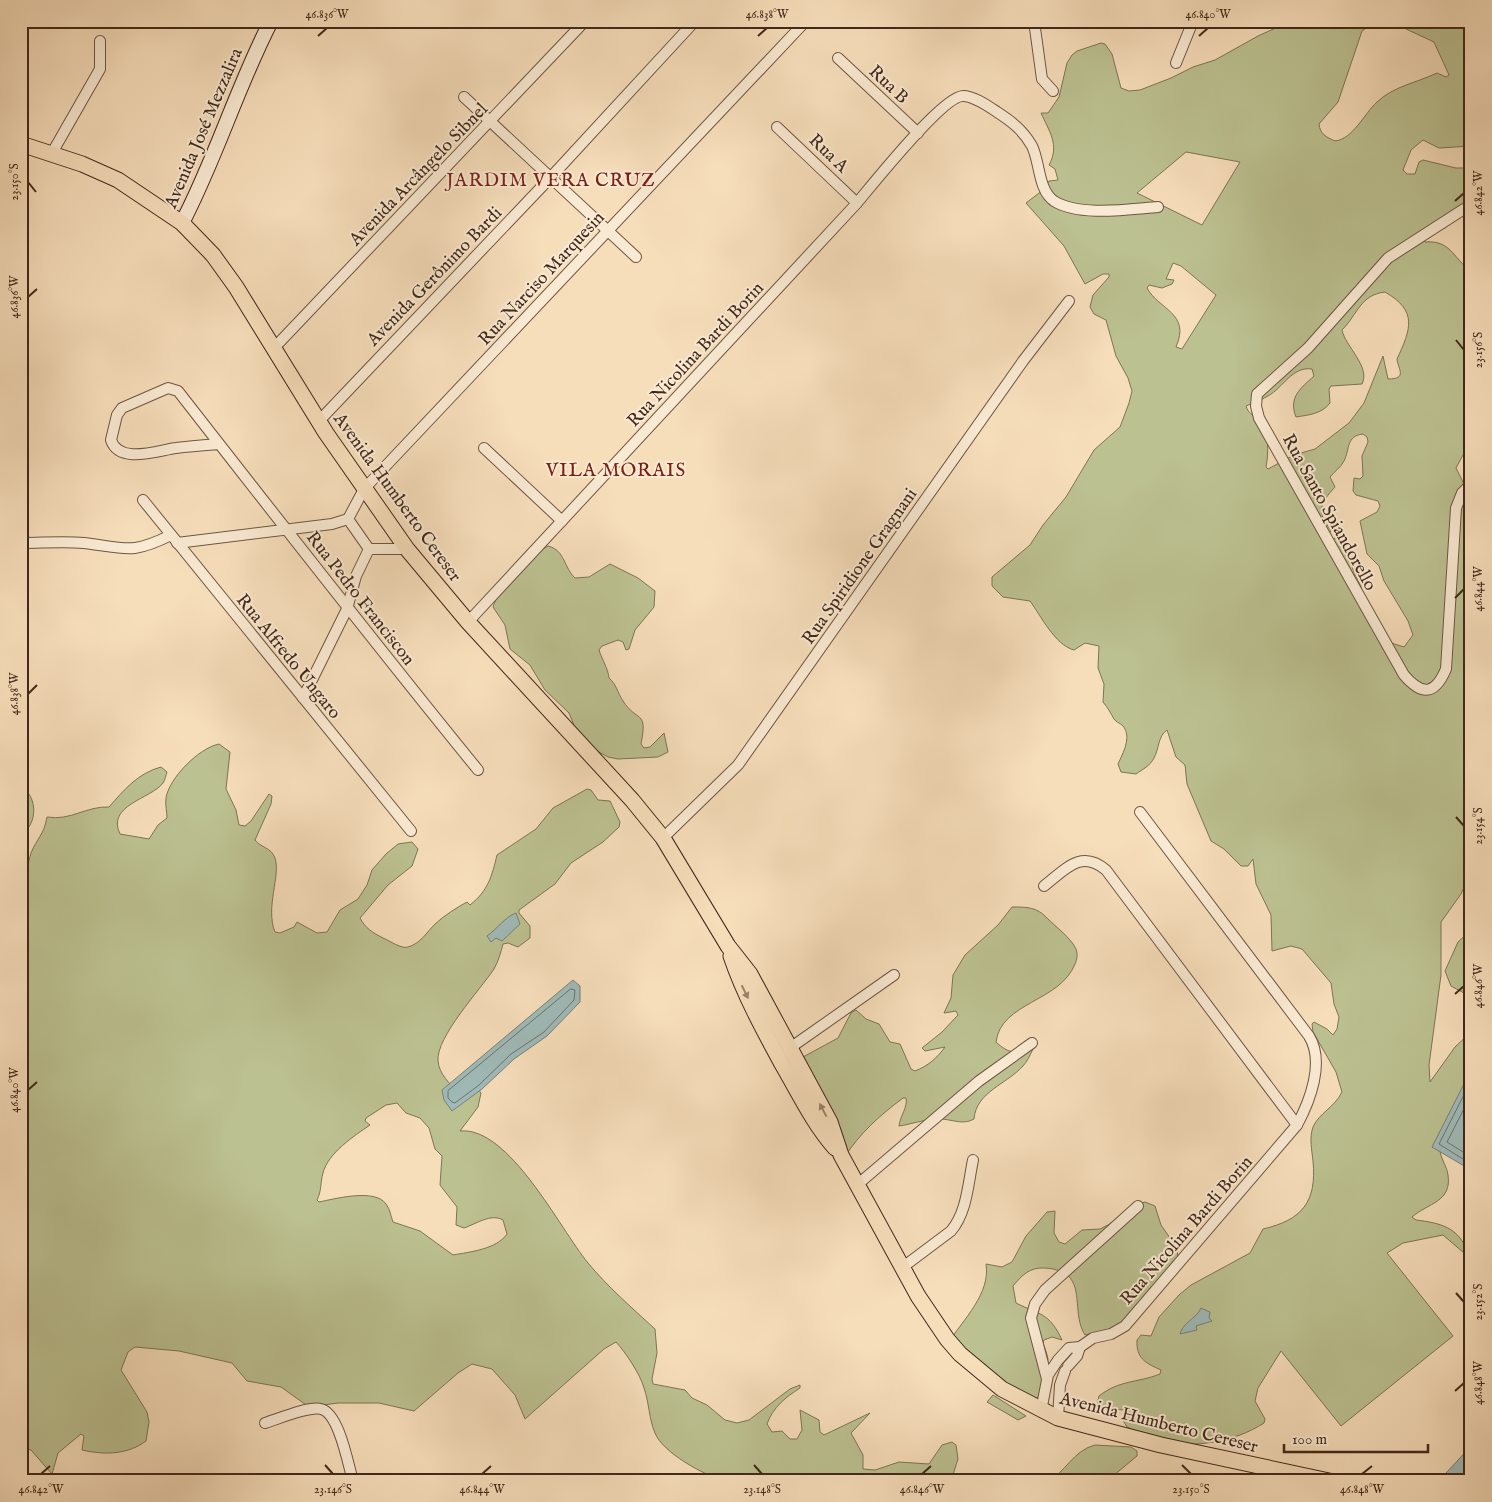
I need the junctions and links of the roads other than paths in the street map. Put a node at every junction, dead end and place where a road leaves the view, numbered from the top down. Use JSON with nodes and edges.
{"nodes":[{"id":1,"x":271,"y":21,"type":"edge"},
{"id":2,"x":585,"y":21,"type":"edge"},
{"id":3,"x":695,"y":21,"type":"edge"},
{"id":4,"x":1034,"y":21,"type":"edge"},
{"id":5,"x":1193,"y":21,"type":"edge"},
{"id":6,"x":803,"y":24,"type":"dead end"},
{"id":7,"x":100,"y":41,"type":"dead end"},
{"id":8,"x":838,"y":58,"type":"dead end"},
{"id":9,"x":1176,"y":63,"type":"dead end"},
{"id":10,"x":1053,"y":91,"type":"dead end"},
{"id":11,"x":464,"y":97,"type":"dead end"},
{"id":12,"x":490,"y":121,"type":"junction"},
{"id":13,"x":777,"y":127,"type":"dead end"},
{"id":14,"x":918,"y":133,"type":"junction"},
{"id":15,"x":21,"y":144,"type":"edge"},
{"id":16,"x":52,"y":152,"type":"junction"},
{"id":17,"x":551,"y":177,"type":"junction"},
{"id":18,"x":857,"y":202,"type":"junction"},
{"id":19,"x":1158,"y":207,"type":"dead end"},
{"id":20,"x":1471,"y":209,"type":"edge"},
{"id":21,"x":182,"y":223,"type":"junction"},
{"id":22,"x":608,"y":231,"type":"junction"},
{"id":23,"x":636,"y":257,"type":"dead end"},
{"id":24,"x":1069,"y":302,"type":"dead end"},
{"id":25,"x":274,"y":348,"type":"junction"},
{"id":26,"x":319,"y":421,"type":"junction"},
{"id":27,"x":219,"y":444,"type":"junction"},
{"id":28,"x":484,"y":448,"type":"dead end"},
{"id":29,"x":1471,"y":484,"type":"edge"},
{"id":30,"x":364,"y":488,"type":"junction"},
{"id":31,"x":143,"y":500,"type":"dead end"},
{"id":32,"x":348,"y":519,"type":"junction"},
{"id":33,"x":562,"y":521,"type":"junction"},
{"id":34,"x":286,"y":530,"type":"junction"},
{"id":35,"x":174,"y":539,"type":"junction"},
{"id":36,"x":21,"y":543,"type":"edge"},
{"id":37,"x":369,"y":549,"type":"junction"},
{"id":38,"x":407,"y":549,"type":"junction"},
{"id":39,"x":347,"y":609,"type":"junction"},
{"id":40,"x":468,"y":622,"type":"junction"},
{"id":41,"x":303,"y":698,"type":"junction"},
{"id":42,"x":478,"y":770,"type":"dead end"},
{"id":43,"x":1140,"y":812,"type":"dead end"},
{"id":44,"x":411,"y":831,"type":"dead end"},
{"id":45,"x":663,"y":838,"type":"junction"},
{"id":46,"x":1044,"y":886,"type":"dead end"},
{"id":47,"x":728,"y":946,"type":"junction"},
{"id":48,"x":894,"y":975,"type":"dead end"},
{"id":49,"x":1032,"y":1043,"type":"dead end"},
{"id":50,"x":790,"y":1048,"type":"junction"},
{"id":51,"x":1297,"y":1125,"type":"junction"},
{"id":52,"x":841,"y":1155,"type":"junction"},
{"id":53,"x":973,"y":1160,"type":"dead end"},
{"id":54,"x":857,"y":1185,"type":"junction"},
{"id":55,"x":1138,"y":1206,"type":"dead end"},
{"id":56,"x":903,"y":1267,"type":"junction"},
{"id":57,"x":1080,"y":1347,"type":"junction"},
{"id":58,"x":1047,"y":1379,"type":"junction"},
{"id":59,"x":1041,"y":1411,"type":"junction"},
{"id":60,"x":1058,"y":1418,"type":"junction"},
{"id":61,"x":265,"y":1423,"type":"dead end"},
{"id":62,"x":21,"y":1476,"type":"edge"},
{"id":63,"x":28,"y":1481,"type":"edge"},
{"id":64,"x":353,"y":1481,"type":"edge"},
{"id":65,"x":1329,"y":1481,"type":"edge"}],
"edges":[{"from":1,"to":21,"type":"main road","name":"Avenida José Mezzalira"},
{"from":2,"to":12,"type":"street","name":"Avenida Arcângelo Sibnel"},
{"from":3,"to":17,"type":"street","name":"Avenida Gerônimo Bardi"},
{"from":4,"to":10,"type":"street"},
{"from":5,"to":9,"type":"street"},
{"from":6,"to":22,"type":"street","name":"Rua Narciso Marquesin"},
{"from":7,"to":16,"type":"street"},
{"from":8,"to":14,"type":"street","name":"Rua B"},
{"from":11,"to":12,"type":"street"},
{"from":12,"to":17,"type":"street"},
{"from":12,"to":25,"type":"street","name":"Avenida Arcângelo Sibnel"},
{"from":13,"to":18,"type":"street","name":"Rua A"},
{"from":14,"to":18,"type":"street","name":"Rua Nicolina Bardi Borin"},
{"from":14,"to":19,"type":"street","name":"Rua Nicolina Bardi Borin"},
{"from":15,"to":16,"type":"main road","name":"Avenida Humberto Cereser"},
{"from":16,"to":21,"type":"main road","name":"Avenida Humberto Cereser"},
{"from":17,"to":22,"type":"street"},
{"from":17,"to":26,"type":"street","name":"Avenida Gerônimo Bardi"},
{"from":18,"to":33,"type":"street","name":"Rua Nicolina Bardi Borin"},
{"from":20,"to":29,"type":"street","name":"Rua Santo Spiandorello"},
{"from":21,"to":25,"type":"main road","name":"Avenida Humberto Cereser"},
{"from":22,"to":23,"type":"street"},
{"from":22,"to":30,"type":"street","name":"Rua Narciso Marquesin"},
{"from":24,"to":45,"type":"street","name":"Rua Spiridione Gragnani"},
{"from":25,"to":26,"type":"main road","name":"Avenida Humberto Cereser"},
{"from":26,"to":30,"type":"main road","name":"Avenida Humberto Cereser"},
{"from":27,"to":27,"type":"street","name":"Rua Pedro Franciscon"},
{"from":27,"to":34,"type":"street","name":"Rua Pedro Franciscon"},
{"from":28,"to":33,"type":"street"},
{"from":30,"to":32,"type":"street","name":"Rua Narciso Marquesin"},
{"from":30,"to":38,"type":"main road","name":"Avenida Humberto Cereser"},
{"from":31,"to":35,"type":"street","name":"Rua Alfredo Ungaro"},
{"from":32,"to":34,"type":"street"},
{"from":32,"to":37,"type":"street"},
{"from":33,"to":40,"type":"street","name":"Rua Nicolina Bardi Borin"},
{"from":34,"to":35,"type":"street"},
{"from":34,"to":39,"type":"street","name":"Rua Pedro Franciscon"},
{"from":35,"to":36,"type":"street"},
{"from":35,"to":41,"type":"street","name":"Rua Alfredo Ungaro"},
{"from":37,"to":38,"type":"street"},
{"from":37,"to":39,"type":"street"},
{"from":38,"to":40,"type":"main road","name":"Avenida Humberto Cereser"},
{"from":39,"to":41,"type":"street"},
{"from":39,"to":42,"type":"street","name":"Rua Pedro Franciscon"},
{"from":40,"to":45,"type":"main road","name":"Avenida Humberto Cereser"},
{"from":41,"to":44,"type":"street","name":"Rua Alfredo Ungaro"},
{"from":43,"to":51,"type":"street","name":"Rua Nicolina Bardi Borin"},
{"from":45,"to":47,"type":"main road","name":"Avenida Humberto Cereser"},
{"from":46,"to":51,"type":"street"},
{"from":47,"to":50,"type":"main road","name":"Avenida Humberto Cereser"},
{"from":47,"to":52,"type":"main road","name":"Avenida Humberto Cereser","one_way":true},
{"from":48,"to":50,"type":"street"},
{"from":49,"to":54,"type":"street"},
{"from":52,"to":50,"type":"main road","name":"Avenida Humberto Cereser","one_way":true},
{"from":51,"to":57,"type":"street","name":"Rua Nicolina Bardi Borin"},
{"from":52,"to":54,"type":"main road","name":"Avenida Humberto Cereser"},
{"from":53,"to":56,"type":"street"},
{"from":54,"to":56,"type":"main road","name":"Avenida Humberto Cereser"},
{"from":55,"to":58,"type":"street"},
{"from":56,"to":59,"type":"main road","name":"Avenida Humberto Cereser"},
{"from":57,"to":58,"type":"street","name":"Rua Nicolina Bardi Borin"},
{"from":57,"to":60,"type":"street"},
{"from":58,"to":59,"type":"street","name":"Rua Nicolina Bardi Borin"},
{"from":59,"to":60,"type":"main road","name":"Avenida Humberto Cereser"},
{"from":60,"to":65,"type":"main road","name":"Avenida Humberto Cereser"},
{"from":61,"to":64,"type":"street"},
{"from":62,"to":63,"type":"street"}]}
